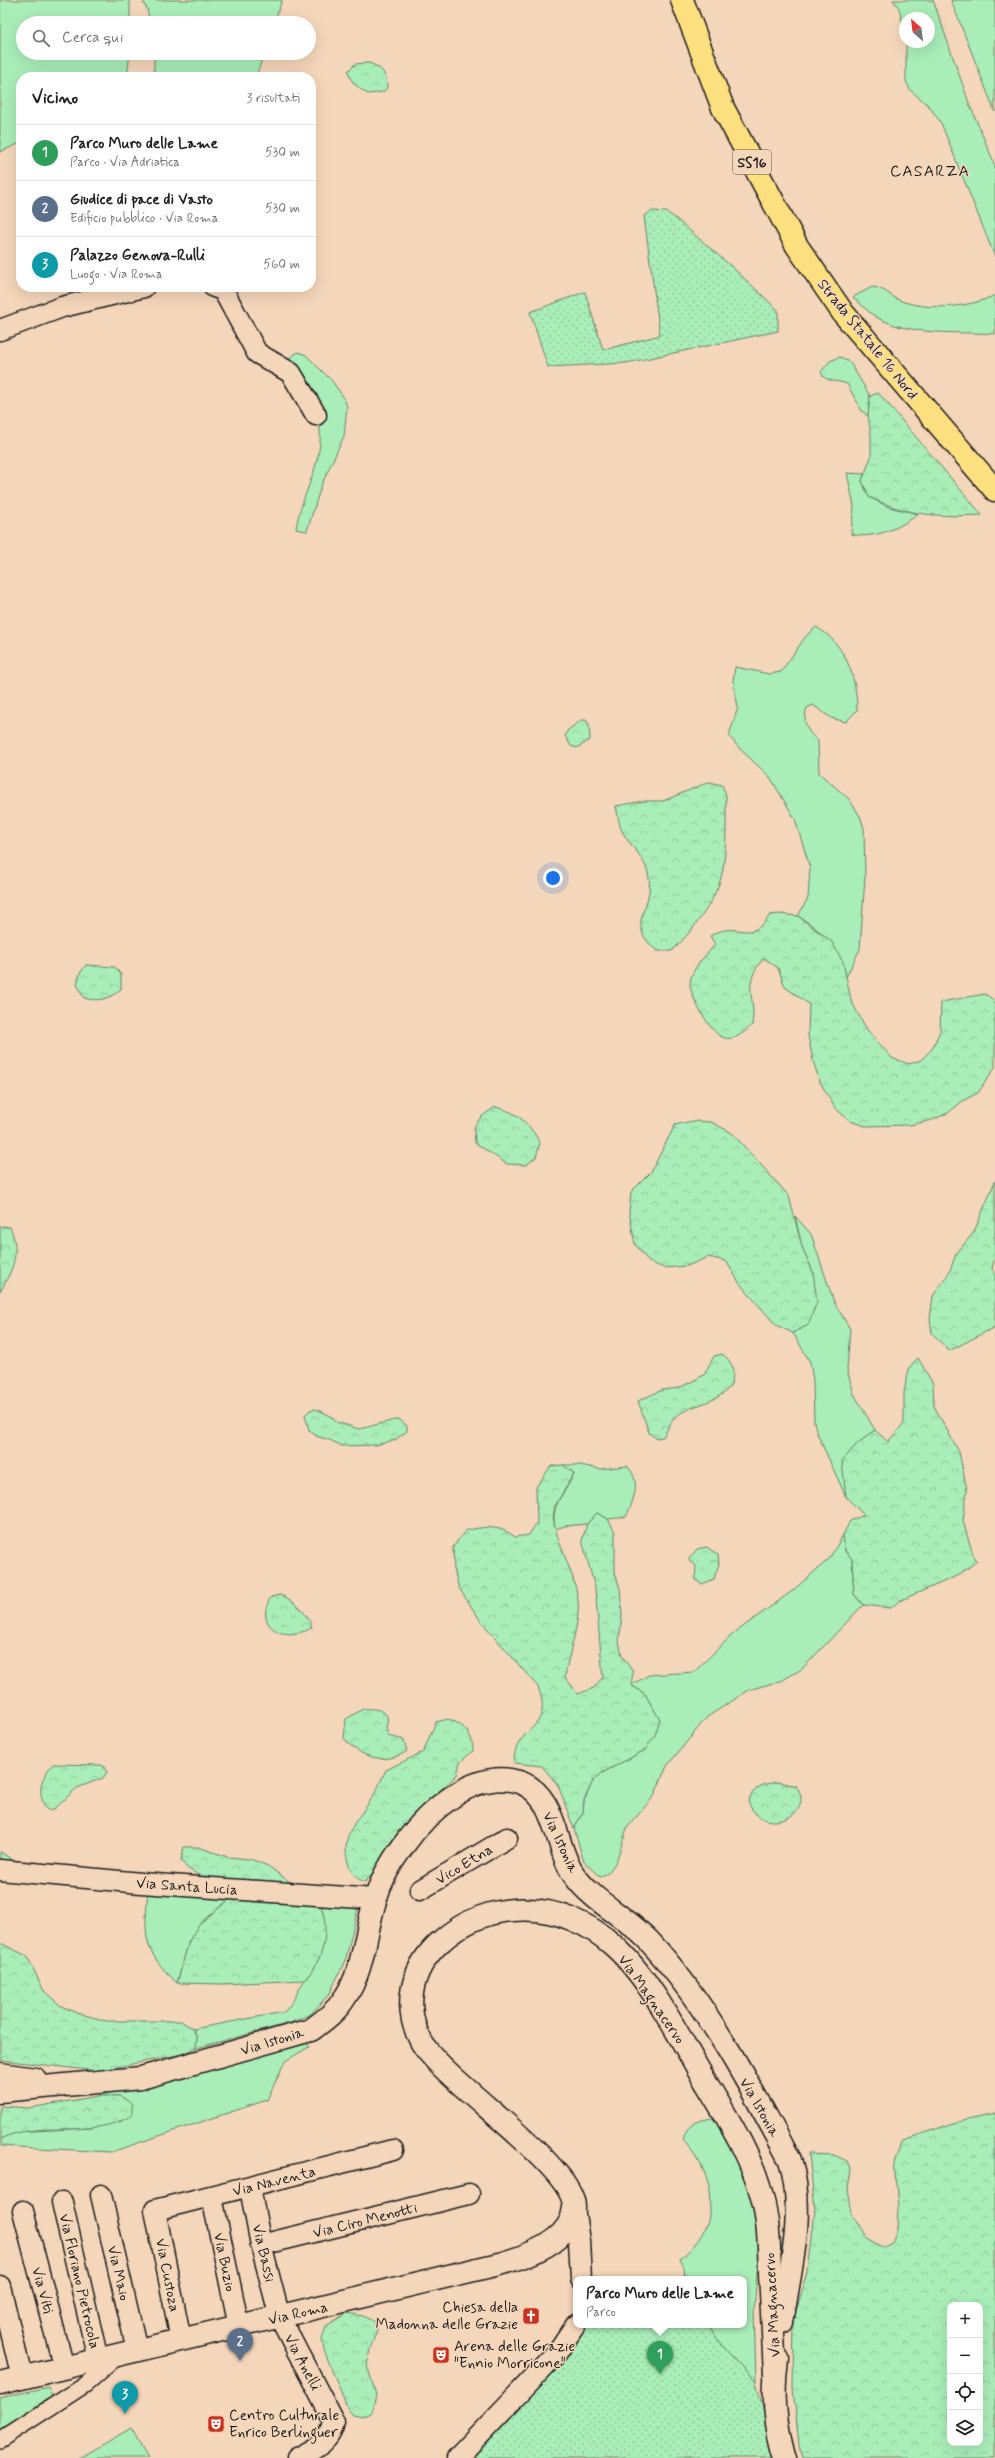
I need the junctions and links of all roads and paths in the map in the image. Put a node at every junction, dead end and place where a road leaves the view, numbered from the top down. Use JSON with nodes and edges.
{"nodes":[{"id":1,"x":682,"y":0,"type":"edge"},
{"id":2,"x":123,"y":292,"type":"edge"},
{"id":3,"x":224,"y":292,"type":"edge"},
{"id":4,"x":0,"y":330,"type":"edge"},
{"id":5,"x":316,"y":415,"type":"dead end"},
{"id":6,"x":995,"y":490,"type":"edge"},
{"id":7,"x":507,"y":1838,"type":"dead end"},
{"id":8,"x":0,"y":1870,"type":"edge"},
{"id":9,"x":420,"y":1890,"type":"dead end"},
{"id":10,"x":375,"y":1899,"type":"junction"},
{"id":11,"x":0,"y":2074,"type":"edge"},
{"id":12,"x":68,"y":2084,"type":"junction"},
{"id":13,"x":0,"y":2091,"type":"edge"},
{"id":14,"x":393,"y":2150,"type":"dead end"},
{"id":15,"x":250,"y":2188,"type":"junction"},
{"id":16,"x":469,"y":2194,"type":"dead end"},
{"id":17,"x":101,"y":2195,"type":"dead end"},
{"id":18,"x":212,"y":2197,"type":"junction"},
{"id":19,"x":62,"y":2202,"type":"dead end"},
{"id":20,"x":574,"y":2207,"type":"junction"},
{"id":21,"x":155,"y":2210,"type":"joint"},
{"id":22,"x":23,"y":2211,"type":"dead end"},
{"id":23,"x":261,"y":2245,"type":"junction"},
{"id":24,"x":545,"y":2246,"type":"junction"},
{"id":25,"x":580,"y":2254,"type":"junction"},
{"id":26,"x":581,"y":2276,"type":"edge"},
{"id":27,"x":0,"y":2286,"type":"edge"},
{"id":28,"x":280,"y":2318,"type":"junction"},
{"id":29,"x":239,"y":2327,"type":"junction"},
{"id":30,"x":573,"y":2328,"type":"edge"},
{"id":31,"x":181,"y":2340,"type":"junction"},
{"id":32,"x":129,"y":2352,"type":"junction"},
{"id":33,"x":98,"y":2360,"type":"junction"},
{"id":34,"x":64,"y":2368,"type":"junction"},
{"id":35,"x":775,"y":2373,"type":"junction"},
{"id":36,"x":22,"y":2378,"type":"junction"},
{"id":37,"x":0,"y":2384,"type":"edge"},
{"id":38,"x":0,"y":2440,"type":"edge"},
{"id":39,"x":297,"y":2458,"type":"edge"},
{"id":40,"x":457,"y":2458,"type":"edge"},
{"id":41,"x":785,"y":2458,"type":"edge"}],
"edges":[{"from":1,"to":6,"type":"main road","name":"Strada Statale 16 Nord","number":"SS16"},
{"from":2,"to":4,"type":"street"},
{"from":3,"to":5,"type":"street"},
{"from":7,"to":9,"type":"street","name":"Vico Etna"},
{"from":8,"to":10,"type":"street","name":"Via Santa Lucia"},
{"from":10,"to":12,"type":"street","name":"Via Istonia"},
{"from":10,"to":35,"type":"street","name":"Via Istonia"},
{"from":11,"to":12,"type":"street"},
{"from":12,"to":13,"type":"street","name":"Via Istonia"},
{"from":14,"to":15,"type":"street","name":"Via Naventa"},
{"from":15,"to":18,"type":"street","name":"Via Naventa"},
{"from":15,"to":23,"type":"street","name":"Via Bassi"},
{"from":16,"to":23,"type":"street","name":"Via Ciro Menotti"},
{"from":17,"to":32,"type":"street","name":"Via Maio"},
{"from":18,"to":21,"type":"street","name":"Via Naventa"},
{"from":18,"to":29,"type":"street","name":"Via Buzio"},
{"from":19,"to":33,"type":"street","name":"Via Floriano Pietrocola"},
{"from":20,"to":24,"type":"street","name":"Via Roma"},
{"from":20,"to":25,"type":"street"},
{"from":20,"to":35,"type":"street","name":"Via Magnacervo"},
{"from":21,"to":31,"type":"street","name":"Via Custoza"},
{"from":22,"to":34,"type":"street","name":"Via Viti"},
{"from":23,"to":28,"type":"street","name":"Via Bassi"},
{"from":24,"to":25,"type":"street"},
{"from":24,"to":28,"type":"street","name":"Via Roma"},
{"from":25,"to":26,"type":"street"},
{"from":27,"to":36,"type":"street"},
{"from":28,"to":29,"type":"street","name":"Via Roma"},
{"from":28,"to":39,"type":"street","name":"Via Anelli"},
{"from":29,"to":31,"type":"street","name":"Via Roma"},
{"from":30,"to":40,"type":"street"},
{"from":31,"to":32,"type":"street","name":"Via Roma"},
{"from":32,"to":33,"type":"street","name":"Via Roma"},
{"from":32,"to":38,"type":"street"},
{"from":33,"to":34,"type":"street","name":"Via Roma"},
{"from":34,"to":36,"type":"street","name":"Via Roma"},
{"from":35,"to":41,"type":"street","name":"Via Istonia"},
{"from":36,"to":37,"type":"street","name":"Via Roma"}]}
